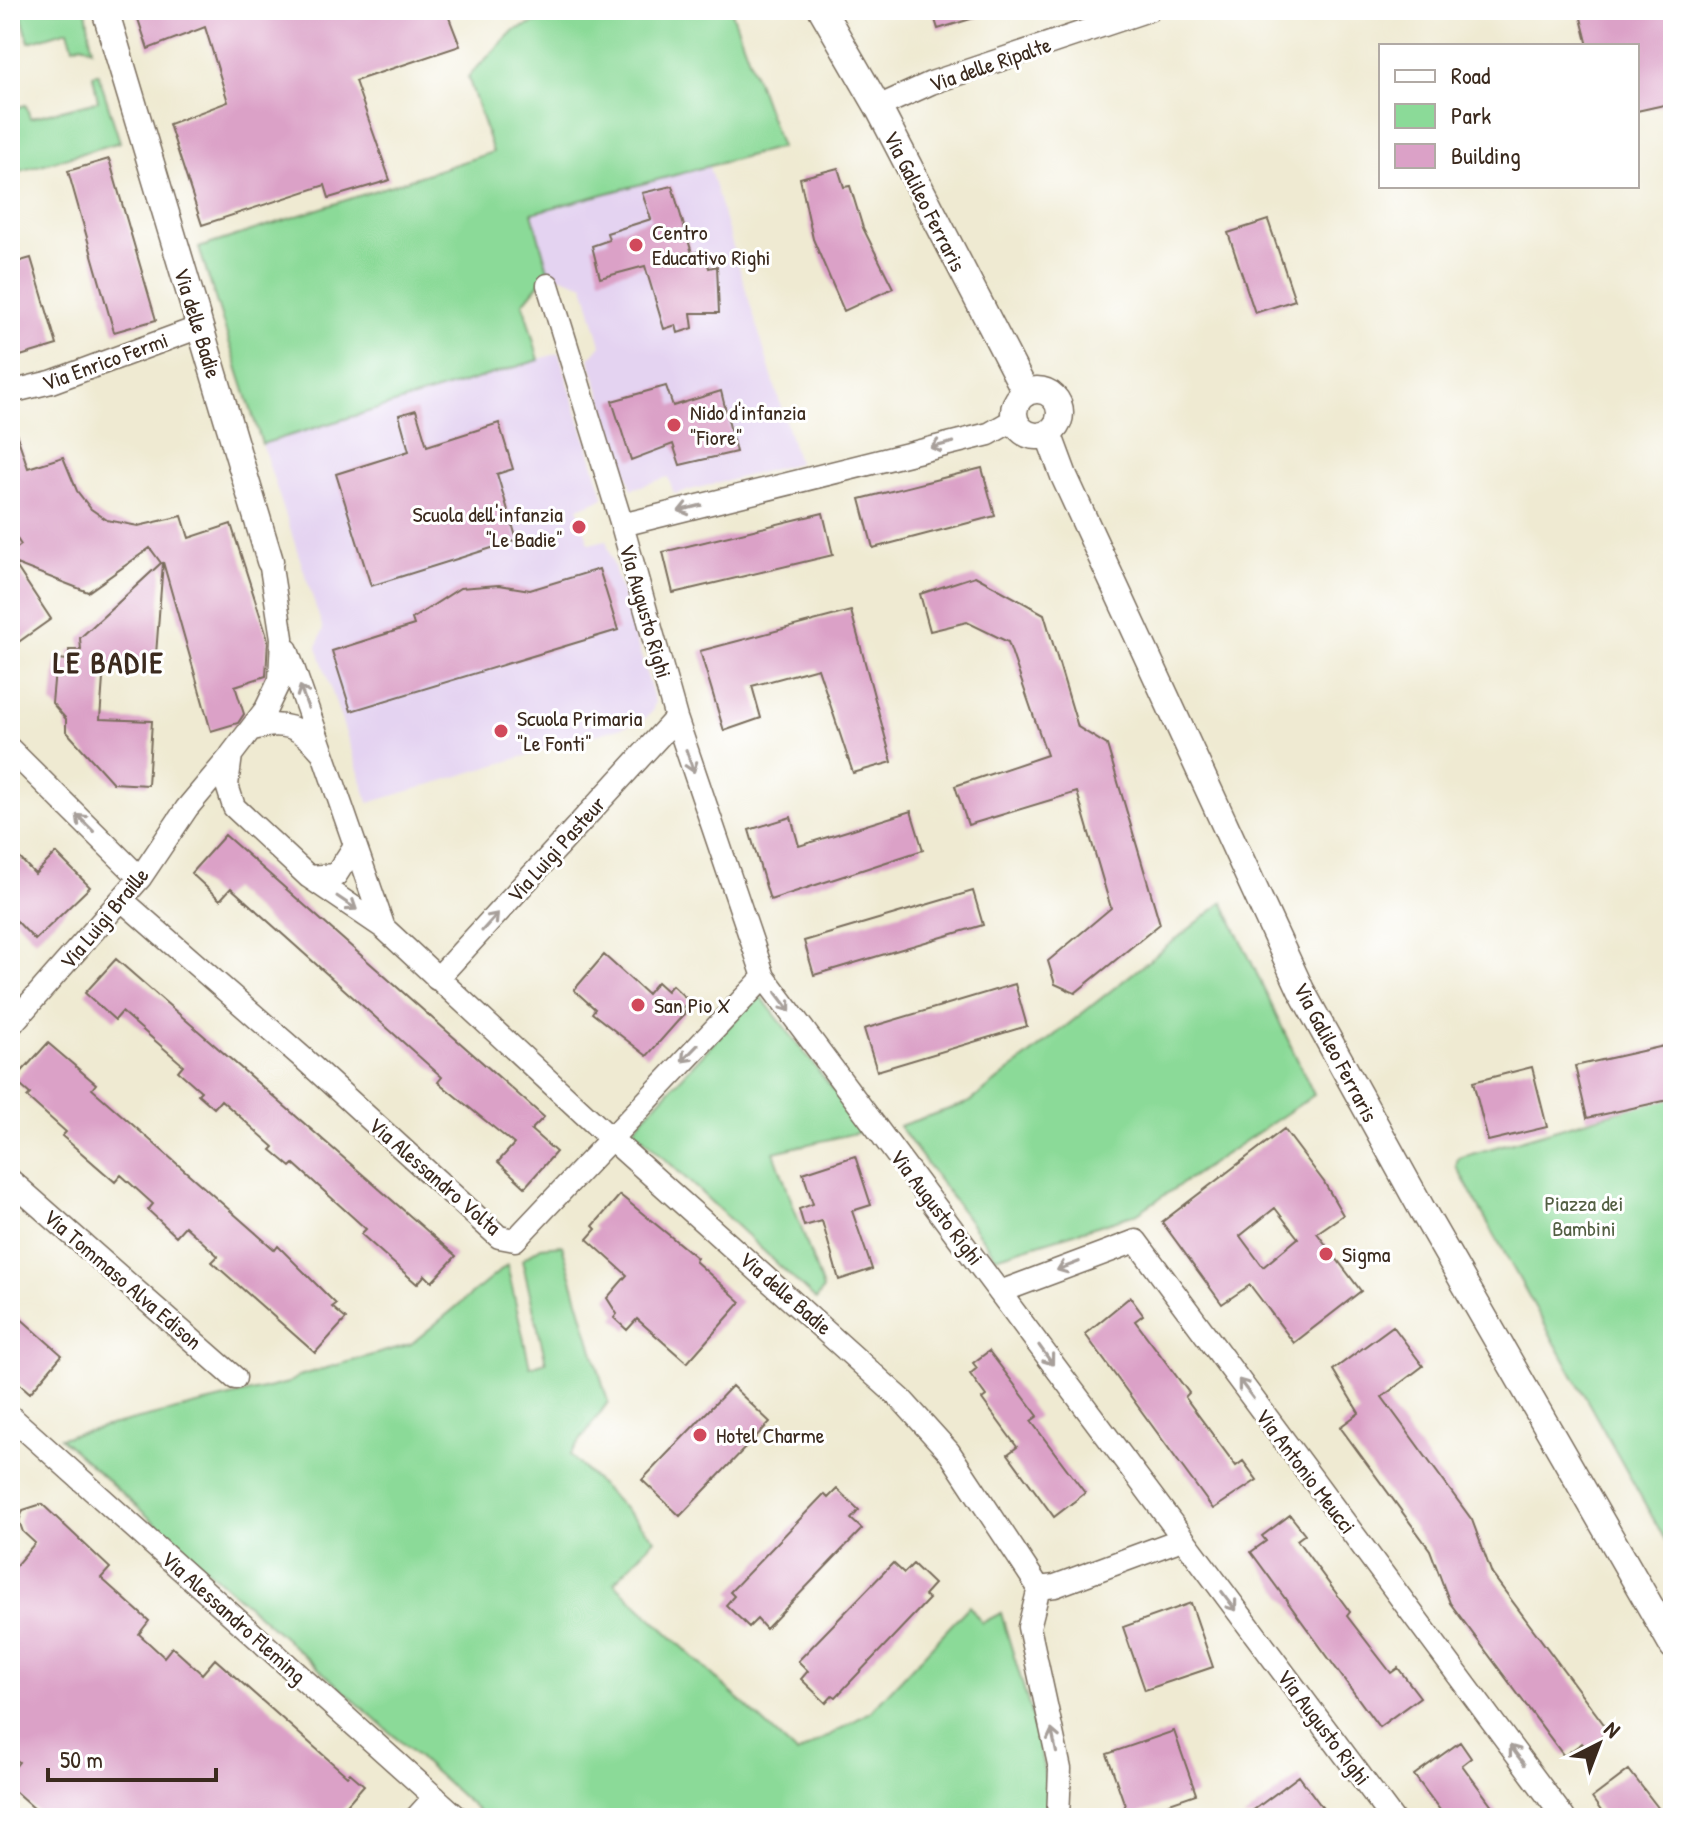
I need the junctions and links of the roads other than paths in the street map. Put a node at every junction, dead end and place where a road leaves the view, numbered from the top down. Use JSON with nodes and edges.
{"nodes":[{"id":1,"x":105,"y":10,"type":"edge"},
{"id":2,"x":822,"y":10,"type":"edge"},
{"id":3,"x":1149,"y":10,"type":"edge"},
{"id":4,"x":878,"y":107,"type":"junction"},
{"id":5,"x":548,"y":285,"type":"dead end"},
{"id":6,"x":200,"y":327,"type":"junction"},
{"id":7,"x":10,"y":392,"type":"edge"},
{"id":8,"x":1026,"y":393,"type":"junction"},
{"id":9,"x":1015,"y":419,"type":"junction"},
{"id":10,"x":1048,"y":433,"type":"junction"},
{"id":11,"x":622,"y":525,"type":"junction"},
{"id":12,"x":270,"y":561,"type":"joint"},
{"id":13,"x":282,"y":638,"type":"junction"},
{"id":14,"x":676,"y":718,"type":"junction"},
{"id":15,"x":253,"y":729,"type":"junction"},
{"id":16,"x":10,"y":749,"type":"edge"},
{"id":17,"x":231,"y":755,"type":"junction"},
{"id":18,"x":326,"y":757,"type":"junction"},
{"id":19,"x":190,"y":805,"type":"junction"},
{"id":20,"x":234,"y":807,"type":"junction"},
{"id":21,"x":354,"y":847,"type":"junction"},
{"id":22,"x":309,"y":877,"type":"junction"},
{"id":23,"x":140,"y":878,"type":"junction"},
{"id":24,"x":122,"y":900,"type":"junction"},
{"id":25,"x":384,"y":928,"type":"junction"},
{"id":26,"x":764,"y":977,"type":"junction"},
{"id":27,"x":437,"y":979,"type":"junction"},
{"id":28,"x":10,"y":1026,"type":"edge"},
{"id":29,"x":609,"y":1137,"type":"junction"},
{"id":30,"x":10,"y":1180,"type":"edge"},
{"id":31,"x":1000,"y":1292,"type":"junction"},
{"id":32,"x":235,"y":1378,"type":"dead end"},
{"id":33,"x":10,"y":1416,"type":"edge"},
{"id":34,"x":1182,"y":1539,"type":"junction"},
{"id":35,"x":1039,"y":1588,"type":"junction"},
{"id":36,"x":1673,"y":1646,"type":"edge"},
{"id":37,"x":435,"y":1797,"type":"junction"},
{"id":38,"x":416,"y":1818,"type":"edge"},
{"id":39,"x":458,"y":1818,"type":"edge"},
{"id":40,"x":1058,"y":1818,"type":"edge"},
{"id":41,"x":1392,"y":1818,"type":"edge"},
{"id":42,"x":1564,"y":1818,"type":"edge"}],
"edges":[{"from":1,"to":6,"type":"street","name":"Via delle Badie"},
{"from":2,"to":4,"type":"street","name":"Via Galileo Ferraris"},
{"from":3,"to":4,"type":"street","name":"Via delle Ripalte"},
{"from":4,"to":8,"type":"street","name":"Via Galileo Ferraris"},
{"from":5,"to":11,"type":"street","name":"Via Augusto Righi"},
{"from":6,"to":7,"type":"street","name":"Via Enrico Fermi"},
{"from":6,"to":12,"type":"street","name":"Via delle Badie"},
{"from":8,"to":9,"type":"street"},
{"from":8,"to":10,"type":"street","name":"Via Galileo Ferraris"},
{"from":9,"to":10,"type":"street"},
{"from":9,"to":11,"type":"street","name":"Via Augusto Righi","one_way":true},
{"from":10,"to":36,"type":"street","name":"Via Galileo Ferraris"},
{"from":11,"to":14,"type":"street","name":"Via Augusto Righi"},
{"from":12,"to":13,"type":"street","name":"Via delle Badie"},
{"from":13,"to":15,"type":"street","name":"Via delle Badie"},
{"from":18,"to":13,"type":"street","name":"Via delle Badie","one_way":true},
{"from":14,"to":26,"type":"street","name":"Via Augusto Righi","one_way":true},
{"from":27,"to":14,"type":"street","name":"Via Luigi Pasteur","one_way":true},
{"from":15,"to":17,"type":"street","name":"Via delle Badie"},
{"from":15,"to":18,"type":"street","name":"Via delle Badie"},
{"from":23,"to":16,"type":"street","one_way":true},
{"from":17,"to":19,"type":"street","name":"Via Luigi Braille"},
{"from":17,"to":20,"type":"street"},
{"from":18,"to":21,"type":"street","name":"Via delle Badie"},
{"from":19,"to":20,"type":"street"},
{"from":19,"to":23,"type":"street","name":"Via Luigi Braille"},
{"from":20,"to":22,"type":"street","name":"Via delle Badie"},
{"from":21,"to":22,"type":"street"},
{"from":21,"to":25,"type":"street","name":"Via delle Badie"},
{"from":22,"to":25,"type":"street","name":"Via delle Badie","one_way":true},
{"from":23,"to":24,"type":"street","name":"Via Luigi Braille"},
{"from":24,"to":28,"type":"street","name":"Via Luigi Braille"},
{"from":24,"to":29,"type":"street","name":"Via Alessandro Volta"},
{"from":25,"to":27,"type":"street","name":"Via delle Badie"},
{"from":26,"to":29,"type":"street","name":"Via Alessandro Volta","one_way":true},
{"from":26,"to":31,"type":"street","name":"Via Augusto Righi","one_way":true},
{"from":27,"to":29,"type":"street","name":"Via delle Badie"},
{"from":29,"to":35,"type":"street","name":"Via delle Badie"},
{"from":30,"to":32,"type":"street","name":"Via Tommaso Alva Edison"},
{"from":31,"to":34,"type":"street","name":"Via Augusto Righi","one_way":true},
{"from":42,"to":31,"type":"street","name":"Via Antonio Meucci","one_way":true},
{"from":33,"to":37,"type":"street","name":"Via Alessandro Fleming"},
{"from":34,"to":35,"type":"street"},
{"from":34,"to":41,"type":"street","name":"Via Augusto Righi","one_way":true},
{"from":40,"to":35,"type":"street","one_way":true},
{"from":37,"to":38,"type":"street"},
{"from":37,"to":39,"type":"street","name":"Via Alessandro Fleming"}]}
